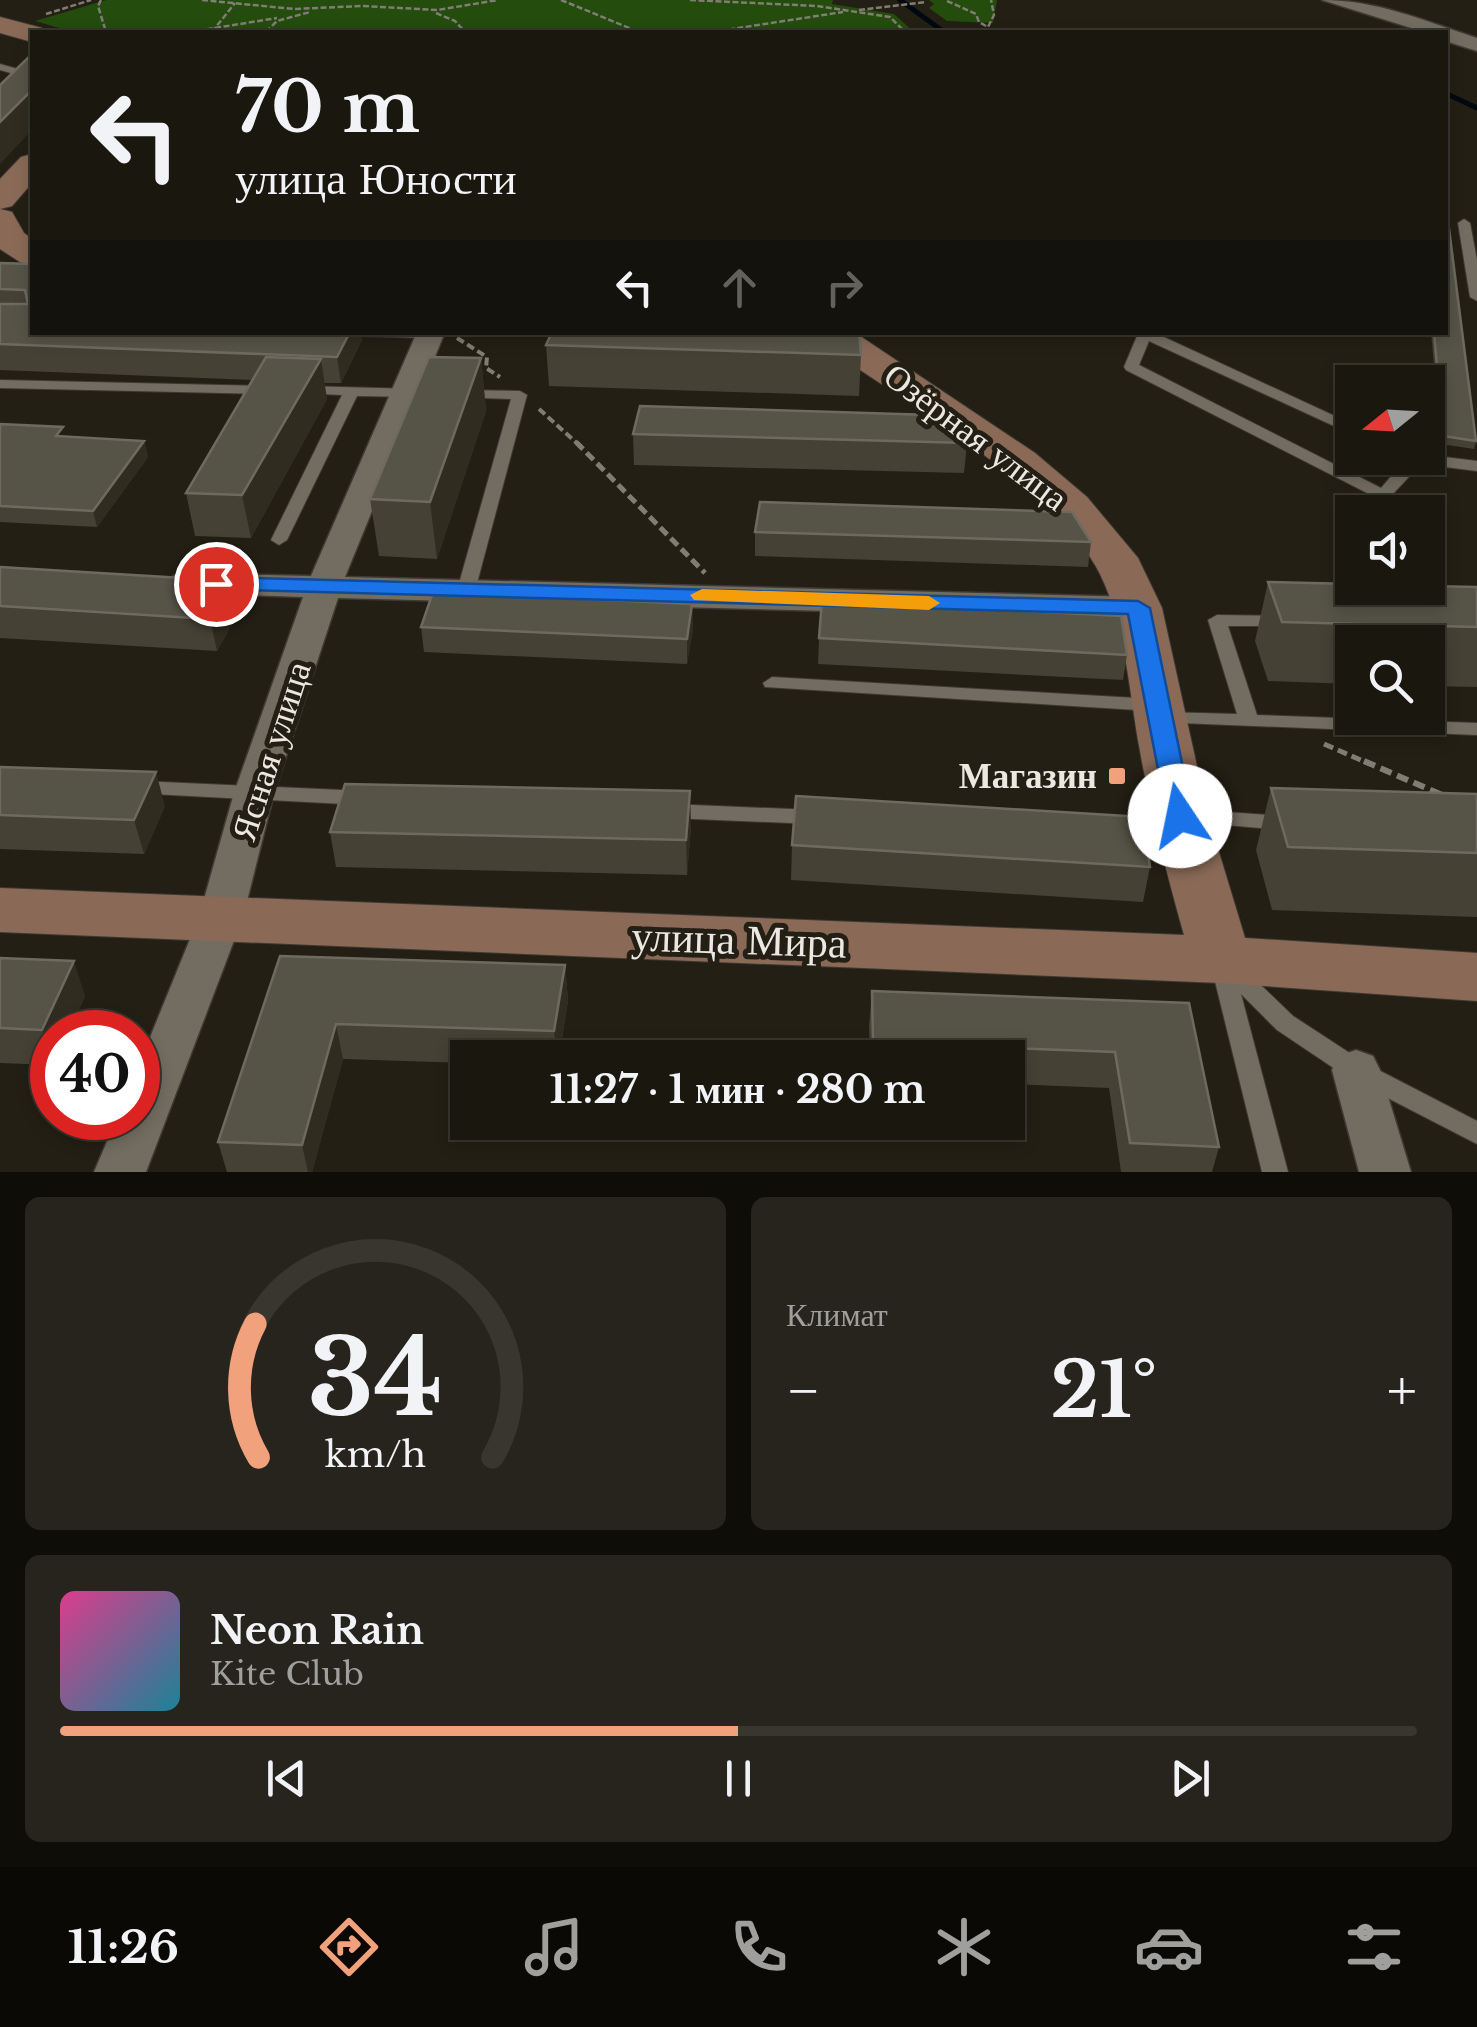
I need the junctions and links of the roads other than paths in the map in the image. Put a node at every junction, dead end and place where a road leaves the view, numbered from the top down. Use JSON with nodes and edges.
{"nodes":[{"id":1,"x":1331,"y":0,"type":"edge"},
{"id":2,"x":0,"y":25,"type":"edge"},
{"id":3,"x":1434,"y":30,"type":"edge"},
{"id":4,"x":30,"y":33,"type":"edge"},
{"id":5,"x":1448,"y":35,"type":"edge"},
{"id":6,"x":1477,"y":45,"type":"edge"},
{"id":7,"x":0,"y":67,"type":"edge"},
{"id":8,"x":30,"y":76,"type":"edge"},
{"id":9,"x":30,"y":77,"type":"edge"},
{"id":10,"x":20,"y":86,"type":"edge"},
{"id":11,"x":30,"y":166,"type":"edge"},
{"id":12,"x":0,"y":198,"type":"edge"},
{"id":13,"x":0,"y":219,"type":"edge"},
{"id":14,"x":1464,"y":224,"type":"dead end"},
{"id":15,"x":30,"y":266,"type":"edge"},
{"id":16,"x":1477,"y":297,"type":"edge"},
{"id":17,"x":436,"y":335,"type":"edge"},
{"id":18,"x":1142,"y":335,"type":"edge"},
{"id":19,"x":1144,"y":335,"type":"edge"},
{"id":20,"x":826,"y":337,"type":"edge"},
{"id":21,"x":0,"y":384,"type":"edge"},
{"id":22,"x":352,"y":392,"type":"junction"},
{"id":23,"x":414,"y":393,"type":"junction"},
{"id":24,"x":442,"y":394,"type":"edge"},
{"id":25,"x":1335,"y":421,"type":"edge"},
{"id":26,"x":1445,"y":462,"type":"edge"},
{"id":27,"x":1477,"y":466,"type":"edge"},
{"id":28,"x":1335,"y":471,"type":"edge"},
{"id":29,"x":1344,"y":475,"type":"edge"},
{"id":30,"x":1401,"y":475,"type":"edge"},
{"id":31,"x":279,"y":540,"type":"dead end"},
{"id":32,"x":152,"y":582,"type":"edge"},
{"id":33,"x":324,"y":586,"type":"junction"},
{"id":34,"x":467,"y":588,"type":"junction"},
{"id":35,"x":1138,"y":608,"type":"junction"},
{"id":36,"x":1297,"y":622,"type":"edge"},
{"id":37,"x":772,"y":683,"type":"dead end"},
{"id":38,"x":1159,"y":712,"type":"junction"},
{"id":39,"x":1249,"y":721,"type":"junction"},
{"id":40,"x":1477,"y":729,"type":"edge"},
{"id":41,"x":118,"y":787,"type":"edge"},
{"id":42,"x":254,"y":793,"type":"junction"},
{"id":43,"x":393,"y":799,"type":"edge"},
{"id":44,"x":650,"y":810,"type":"edge"},
{"id":45,"x":828,"y":817,"type":"edge"},
{"id":46,"x":1302,"y":824,"type":"edge"},
{"id":47,"x":1176,"y":826,"type":"junction"},
{"id":48,"x":0,"y":910,"type":"edge"},
{"id":49,"x":222,"y":917,"type":"junction"},
{"id":50,"x":1220,"y":960,"type":"junction"},
{"id":51,"x":1477,"y":977,"type":"edge"},
{"id":52,"x":1356,"y":1070,"type":"junction"},
{"id":53,"x":1477,"y":1133,"type":"edge"},
{"id":54,"x":120,"y":1172,"type":"edge"},
{"id":55,"x":1275,"y":1172,"type":"edge"},
{"id":56,"x":1385,"y":1172,"type":"edge"}],
"edges":[{"from":1,"to":3,"type":"street"},
{"from":2,"to":4,"type":"street"},
{"from":5,"to":6,"type":"street"},
{"from":7,"to":8,"type":"lane"},
{"from":9,"to":10,"type":"lane"},
{"from":11,"to":12,"type":"street"},
{"from":13,"to":15,"type":"street"},
{"from":14,"to":16,"type":"lane"},
{"from":17,"to":23,"type":"street","name":"Ясная улица"},
{"from":18,"to":28,"type":"lane"},
{"from":19,"to":25,"type":"lane"},
{"from":20,"to":35,"type":"street","name":"Озёрная улица"},
{"from":21,"to":22,"type":"lane"},
{"from":22,"to":23,"type":"lane"},
{"from":22,"to":31,"type":"lane"},
{"from":23,"to":33,"type":"street","name":"Ясная улица"},
{"from":24,"to":34,"type":"lane"},
{"from":26,"to":27,"type":"lane"},
{"from":29,"to":30,"type":"lane"},
{"from":32,"to":33,"type":"street"},
{"from":33,"to":34,"type":"street"},
{"from":33,"to":42,"type":"street","name":"Ясная улица"},
{"from":34,"to":35,"type":"street"},
{"from":35,"to":38,"type":"street","name":"Озёрная улица"},
{"from":36,"to":39,"type":"lane"},
{"from":37,"to":38,"type":"lane"},
{"from":38,"to":39,"type":"lane"},
{"from":38,"to":47,"type":"street","name":"Озёрная улица"},
{"from":39,"to":40,"type":"lane"},
{"from":41,"to":42,"type":"lane"},
{"from":42,"to":43,"type":"lane"},
{"from":42,"to":49,"type":"street","name":"Ясная улица"},
{"from":44,"to":45,"type":"lane"},
{"from":46,"to":47,"type":"lane"},
{"from":47,"to":50,"type":"street","name":"Озёрная улица"},
{"from":48,"to":49,"type":"street","name":"улица Мира"},
{"from":49,"to":50,"type":"street","name":"улица Мира"},
{"from":49,"to":54,"type":"street","name":"Ясная улица"},
{"from":50,"to":51,"type":"street","name":"улица Мира"},
{"from":50,"to":52,"type":"lane"},
{"from":50,"to":55,"type":"lane"},
{"from":52,"to":53,"type":"lane"},
{"from":52,"to":56,"type":"street"}]}
